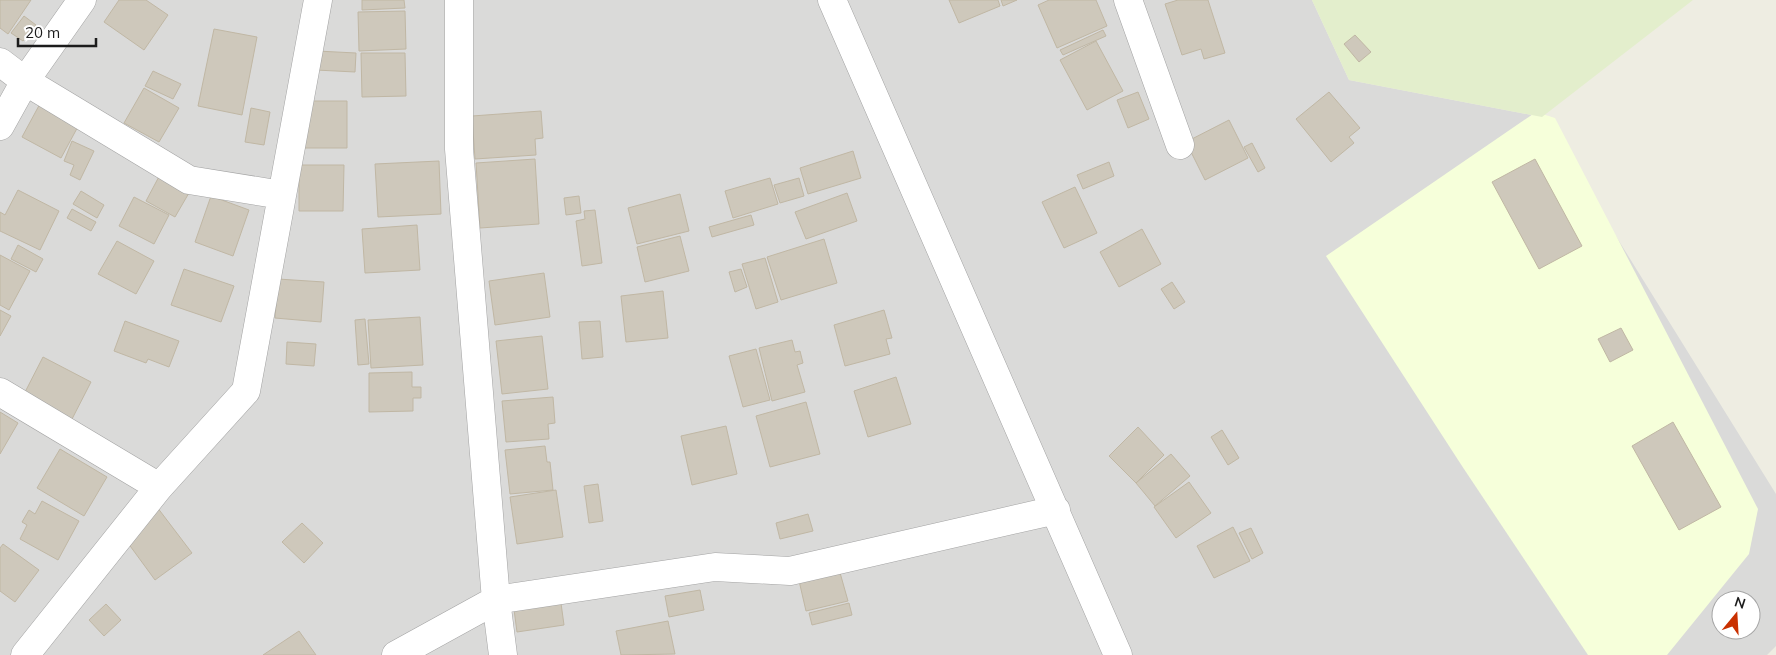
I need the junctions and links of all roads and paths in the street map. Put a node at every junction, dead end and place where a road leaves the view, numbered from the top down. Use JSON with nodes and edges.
{"nodes":[{"id":1,"x":82,"y":0,"type":"edge"},
{"id":2,"x":318,"y":0,"type":"edge"},
{"id":3,"x":459,"y":0,"type":"edge"},
{"id":4,"x":832,"y":0,"type":"edge"},
{"id":5,"x":1128,"y":0,"type":"edge"},
{"id":6,"x":0,"y":62,"type":"edge"},
{"id":7,"x":25,"y":81,"type":"junction"},
{"id":8,"x":0,"y":126,"type":"edge"},
{"id":9,"x":1180,"y":145,"type":"dead end"},
{"id":10,"x":282,"y":195,"type":"junction"},
{"id":11,"x":0,"y":392,"type":"edge"},
{"id":12,"x":159,"y":488,"type":"junction"},
{"id":13,"x":1056,"y":510,"type":"junction"},
{"id":14,"x":496,"y":600,"type":"junction"},
{"id":15,"x":26,"y":655,"type":"edge"},
{"id":16,"x":396,"y":655,"type":"edge"},
{"id":17,"x":503,"y":655,"type":"edge"},
{"id":18,"x":1118,"y":655,"type":"edge"}],
"edges":[{"from":1,"to":7,"type":"street"},
{"from":2,"to":10,"type":"street"},
{"from":3,"to":14,"type":"street"},
{"from":4,"to":13,"type":"street"},
{"from":5,"to":9,"type":"street"},
{"from":6,"to":7,"type":"street"},
{"from":7,"to":8,"type":"street"},
{"from":7,"to":10,"type":"street"},
{"from":10,"to":12,"type":"street"},
{"from":11,"to":12,"type":"street"},
{"from":12,"to":15,"type":"street"},
{"from":13,"to":14,"type":"street"},
{"from":13,"to":18,"type":"street"},
{"from":14,"to":16,"type":"street"},
{"from":14,"to":17,"type":"street"}]}
